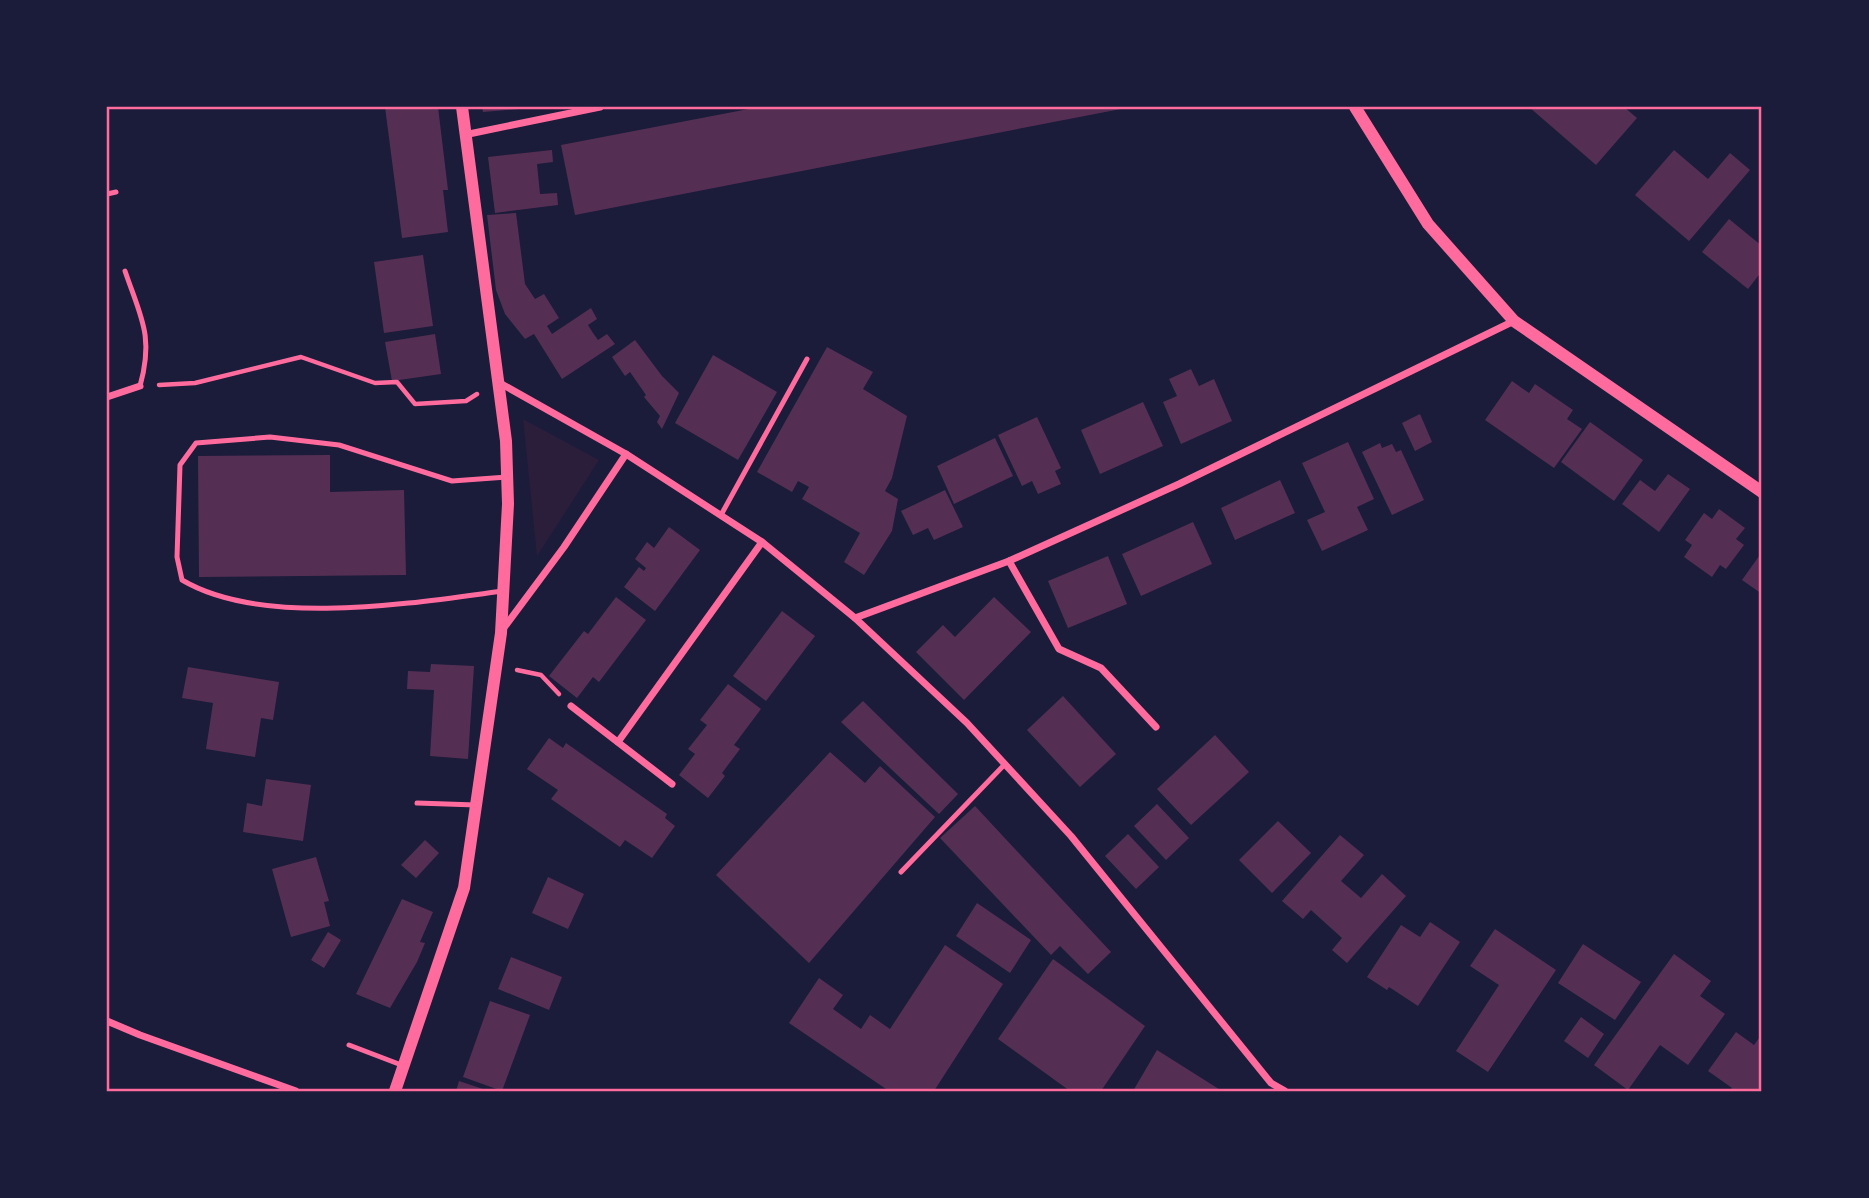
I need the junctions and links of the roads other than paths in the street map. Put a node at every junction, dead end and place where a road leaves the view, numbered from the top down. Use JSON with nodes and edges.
{"nodes":[{"id":1,"x":461,"y":107,"type":"edge"},
{"id":2,"x":600,"y":107,"type":"edge"},
{"id":3,"x":1354,"y":107,"type":"edge"},
{"id":4,"x":464,"y":135,"type":"junction"},
{"id":5,"x":116,"y":192,"type":"dead end"},
{"id":6,"x":107,"y":194,"type":"edge"},
{"id":7,"x":125,"y":271,"type":"dead end"},
{"id":8,"x":1514,"y":321,"type":"junction"},
{"id":9,"x":807,"y":359,"type":"dead end"},
{"id":10,"x":498,"y":383,"type":"junction"},
{"id":11,"x":140,"y":386,"type":"joint"},
{"id":12,"x":107,"y":397,"type":"edge"},
{"id":13,"x":626,"y":454,"type":"junction"},
{"id":14,"x":507,"y":477,"type":"junction"},
{"id":15,"x":1762,"y":492,"type":"edge"},
{"id":16,"x":721,"y":515,"type":"junction"},
{"id":17,"x":762,"y":542,"type":"junction"},
{"id":18,"x":1009,"y":561,"type":"junction"},
{"id":19,"x":503,"y":591,"type":"junction"},
{"id":20,"x":855,"y":618,"type":"junction"},
{"id":21,"x":501,"y":633,"type":"junction"},
{"id":22,"x":571,"y":706,"type":"road end"},
{"id":23,"x":1156,"y":727,"type":"dead end"},
{"id":24,"x":618,"y":742,"type":"junction"},
{"id":25,"x":1005,"y":764,"type":"junction"},
{"id":26,"x":672,"y":784,"type":"dead end"},
{"id":27,"x":417,"y":803,"type":"dead end"},
{"id":28,"x":476,"y":805,"type":"junction"},
{"id":29,"x":901,"y":872,"type":"dead end"},
{"id":30,"x":107,"y":1021,"type":"edge"},
{"id":31,"x":349,"y":1045,"type":"dead end"},
{"id":32,"x":404,"y":1066,"type":"junction"},
{"id":33,"x":296,"y":1091,"type":"edge"},
{"id":34,"x":395,"y":1091,"type":"edge"},
{"id":35,"x":1285,"y":1091,"type":"edge"}],
"edges":[{"from":1,"to":4,"type":"street"},
{"from":2,"to":4,"type":"street"},
{"from":3,"to":8,"type":"street"},
{"from":4,"to":10,"type":"street"},
{"from":5,"to":6,"type":"lane"},
{"from":7,"to":11,"type":"lane"},
{"from":8,"to":15,"type":"street"},
{"from":8,"to":18,"type":"street"},
{"from":9,"to":16,"type":"lane"},
{"from":10,"to":13,"type":"street"},
{"from":10,"to":14,"type":"street"},
{"from":11,"to":12,"type":"street"},
{"from":13,"to":16,"type":"street"},
{"from":13,"to":21,"type":"street"},
{"from":14,"to":19,"type":"street"},
{"from":14,"to":19,"type":"lane"},
{"from":16,"to":17,"type":"street"},
{"from":17,"to":20,"type":"street"},
{"from":17,"to":24,"type":"street"},
{"from":18,"to":20,"type":"street"},
{"from":18,"to":23,"type":"street"},
{"from":19,"to":21,"type":"street"},
{"from":20,"to":25,"type":"street"},
{"from":21,"to":28,"type":"street"},
{"from":22,"to":24,"type":"street"},
{"from":24,"to":26,"type":"street"},
{"from":25,"to":29,"type":"lane"},
{"from":25,"to":35,"type":"street"},
{"from":27,"to":28,"type":"lane"},
{"from":28,"to":32,"type":"street"},
{"from":30,"to":33,"type":"street"},
{"from":31,"to":32,"type":"lane"},
{"from":32,"to":34,"type":"street"}]}
